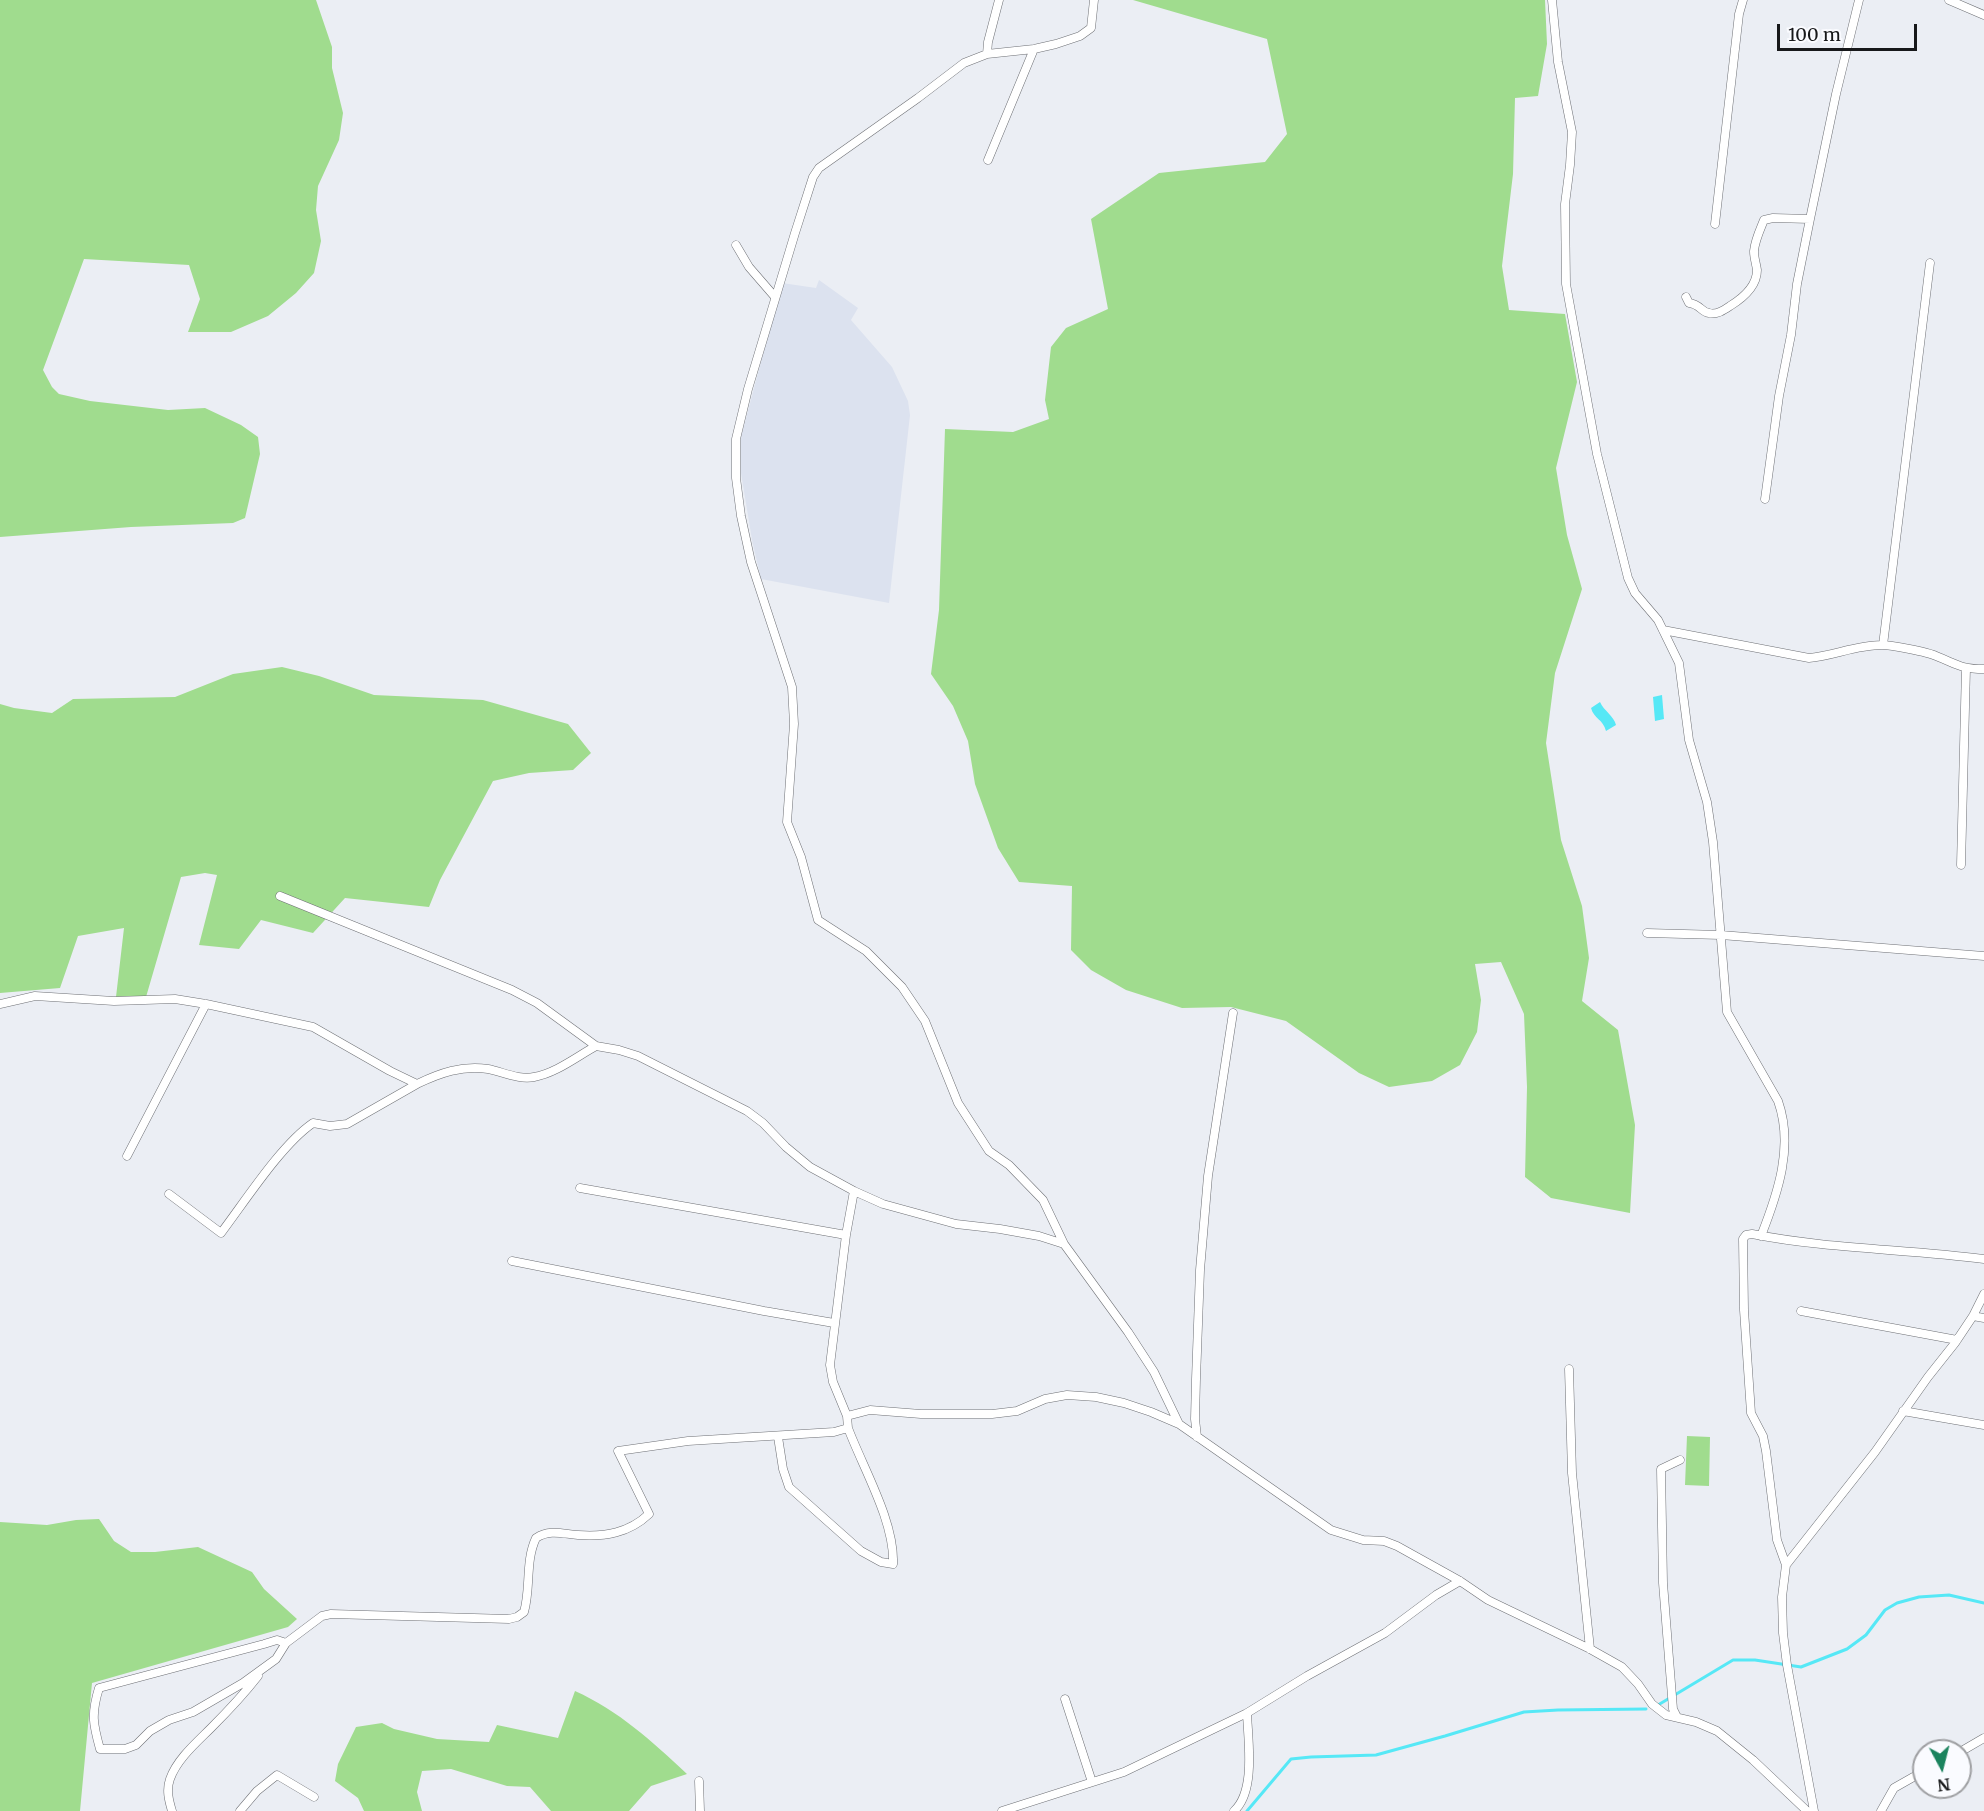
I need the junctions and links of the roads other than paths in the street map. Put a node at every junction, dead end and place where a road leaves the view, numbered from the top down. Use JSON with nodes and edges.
{"nodes":[{"id":1,"x":999,"y":0,"type":"edge"},
{"id":2,"x":1094,"y":0,"type":"edge"},
{"id":3,"x":1552,"y":0,"type":"edge"},
{"id":4,"x":1743,"y":0,"type":"edge"},
{"id":5,"x":1859,"y":0,"type":"edge"},
{"id":6,"x":1950,"y":0,"type":"edge"},
{"id":7,"x":1984,"y":15,"type":"edge"},
{"id":8,"x":1034,"y":49,"type":"junction"},
{"id":9,"x":987,"y":54,"type":"junction"},
{"id":10,"x":988,"y":160,"type":"dead end"},
{"id":11,"x":1810,"y":219,"type":"junction"},
{"id":12,"x":1715,"y":224,"type":"dead end"},
{"id":13,"x":736,"y":245,"type":"dead end"},
{"id":14,"x":1930,"y":262,"type":"dead end"},
{"id":15,"x":775,"y":297,"type":"junction"},
{"id":16,"x":1686,"y":297,"type":"dead end"},
{"id":17,"x":1765,"y":500,"type":"dead end"},
{"id":18,"x":1663,"y":630,"type":"junction"},
{"id":19,"x":1883,"y":645,"type":"junction"},
{"id":20,"x":1966,"y":668,"type":"junction"},
{"id":21,"x":1984,"y":669,"type":"edge"},
{"id":22,"x":1961,"y":865,"type":"dead end"},
{"id":23,"x":280,"y":896,"type":"dead end"},
{"id":24,"x":1647,"y":933,"type":"dead end"},
{"id":25,"x":1721,"y":935,"type":"junction"},
{"id":26,"x":1984,"y":956,"type":"edge"},
{"id":27,"x":0,"y":1004,"type":"edge"},
{"id":28,"x":206,"y":1004,"type":"junction"},
{"id":29,"x":1233,"y":1013,"type":"dead end"},
{"id":30,"x":596,"y":1046,"type":"junction"},
{"id":31,"x":417,"y":1084,"type":"junction"},
{"id":32,"x":127,"y":1156,"type":"dead end"},
{"id":33,"x":580,"y":1188,"type":"dead end"},
{"id":34,"x":854,"y":1191,"type":"junction"},
{"id":35,"x":169,"y":1194,"type":"dead end"},
{"id":36,"x":846,"y":1235,"type":"junction"},
{"id":37,"x":1761,"y":1236,"type":"junction"},
{"id":38,"x":1064,"y":1244,"type":"junction"},
{"id":39,"x":1984,"y":1259,"type":"edge"},
{"id":40,"x":512,"y":1262,"type":"dead end"},
{"id":41,"x":1984,"y":1294,"type":"edge"},
{"id":42,"x":1801,"y":1311,"type":"dead end"},
{"id":43,"x":1973,"y":1316,"type":"junction"},
{"id":44,"x":1984,"y":1318,"type":"edge"},
{"id":45,"x":834,"y":1323,"type":"junction"},
{"id":46,"x":1957,"y":1340,"type":"junction"},
{"id":47,"x":1569,"y":1369,"type":"dead end"},
{"id":48,"x":1904,"y":1411,"type":"junction"},
{"id":49,"x":847,"y":1416,"type":"junction"},
{"id":50,"x":1179,"y":1424,"type":"junction"},
{"id":51,"x":1984,"y":1425,"type":"edge"},
{"id":52,"x":848,"y":1428,"type":"junction"},
{"id":53,"x":778,"y":1437,"type":"junction"},
{"id":54,"x":1197,"y":1437,"type":"junction"},
{"id":55,"x":1680,"y":1460,"type":"dead end"},
{"id":56,"x":1786,"y":1565,"type":"junction"},
{"id":57,"x":1460,"y":1581,"type":"junction"},
{"id":58,"x":286,"y":1643,"type":"junction"},
{"id":59,"x":1590,"y":1649,"type":"junction"},
{"id":60,"x":263,"y":1670,"type":"junction"},
{"id":61,"x":1065,"y":1699,"type":"dead end"},
{"id":62,"x":1247,"y":1713,"type":"junction"},
{"id":63,"x":1677,"y":1717,"type":"junction"},
{"id":64,"x":1912,"y":1778,"type":"edge"},
{"id":65,"x":699,"y":1781,"type":"dead end"},
{"id":66,"x":1092,"y":1782,"type":"junction"},
{"id":67,"x":314,"y":1797,"type":"dead end"},
{"id":68,"x":1812,"y":1800,"type":"junction"},
{"id":69,"x":1800,"y":1804,"type":"junction"},
{"id":70,"x":172,"y":1811,"type":"edge"},
{"id":71,"x":240,"y":1811,"type":"edge"},
{"id":72,"x":700,"y":1811,"type":"edge"},
{"id":73,"x":1002,"y":1811,"type":"edge"},
{"id":74,"x":1234,"y":1811,"type":"edge"},
{"id":75,"x":1807,"y":1811,"type":"edge"},
{"id":76,"x":1814,"y":1811,"type":"edge"},
{"id":77,"x":1881,"y":1811,"type":"edge"}],
"edges":[{"from":1,"to":9,"type":"street"},
{"from":2,"to":8,"type":"street"},
{"from":3,"to":18,"type":"street"},
{"from":4,"to":12,"type":"street"},
{"from":5,"to":11,"type":"street"},
{"from":6,"to":7,"type":"street"},
{"from":8,"to":9,"type":"street"},
{"from":8,"to":10,"type":"street"},
{"from":9,"to":15,"type":"street"},
{"from":11,"to":16,"type":"street"},
{"from":11,"to":17,"type":"street"},
{"from":13,"to":15,"type":"street"},
{"from":14,"to":19,"type":"street"},
{"from":15,"to":38,"type":"street"},
{"from":18,"to":19,"type":"street"},
{"from":18,"to":25,"type":"street"},
{"from":19,"to":20,"type":"street"},
{"from":20,"to":21,"type":"street"},
{"from":20,"to":22,"type":"street"},
{"from":23,"to":30,"type":"street"},
{"from":24,"to":25,"type":"street"},
{"from":25,"to":26,"type":"street"},
{"from":25,"to":37,"type":"street"},
{"from":27,"to":28,"type":"street"},
{"from":28,"to":31,"type":"street"},
{"from":28,"to":32,"type":"street"},
{"from":29,"to":54,"type":"street"},
{"from":30,"to":31,"type":"street"},
{"from":30,"to":34,"type":"street"},
{"from":31,"to":35,"type":"street"},
{"from":33,"to":36,"type":"street"},
{"from":34,"to":36,"type":"street"},
{"from":34,"to":38,"type":"street"},
{"from":36,"to":45,"type":"street"},
{"from":37,"to":39,"type":"street"},
{"from":37,"to":56,"type":"street"},
{"from":38,"to":50,"type":"street"},
{"from":40,"to":45,"type":"street"},
{"from":41,"to":43,"type":"street"},
{"from":42,"to":46,"type":"street"},
{"from":43,"to":44,"type":"street"},
{"from":43,"to":46,"type":"street"},
{"from":45,"to":49,"type":"street"},
{"from":46,"to":48,"type":"street"},
{"from":47,"to":59,"type":"street"},
{"from":48,"to":51,"type":"street"},
{"from":48,"to":56,"type":"street"},
{"from":49,"to":50,"type":"street"},
{"from":49,"to":52,"type":"street"},
{"from":50,"to":54,"type":"street"},
{"from":52,"to":53,"type":"street"},
{"from":52,"to":53,"type":"street"},
{"from":53,"to":58,"type":"street"},
{"from":54,"to":57,"type":"street"},
{"from":55,"to":63,"type":"street"},
{"from":56,"to":68,"type":"street"},
{"from":57,"to":59,"type":"street"},
{"from":57,"to":62,"type":"street"},
{"from":58,"to":60,"type":"street"},
{"from":58,"to":60,"type":"street"},
{"from":59,"to":63,"type":"street"},
{"from":60,"to":70,"type":"street"},
{"from":61,"to":66,"type":"street"},
{"from":62,"to":66,"type":"street"},
{"from":62,"to":74,"type":"street"},
{"from":63,"to":69,"type":"street"},
{"from":64,"to":77,"type":"street"},
{"from":65,"to":72,"type":"street"},
{"from":66,"to":73,"type":"street"},
{"from":67,"to":71,"type":"street"},
{"from":68,"to":69,"type":"street"},
{"from":68,"to":76,"type":"street"},
{"from":69,"to":75,"type":"street"}]}
